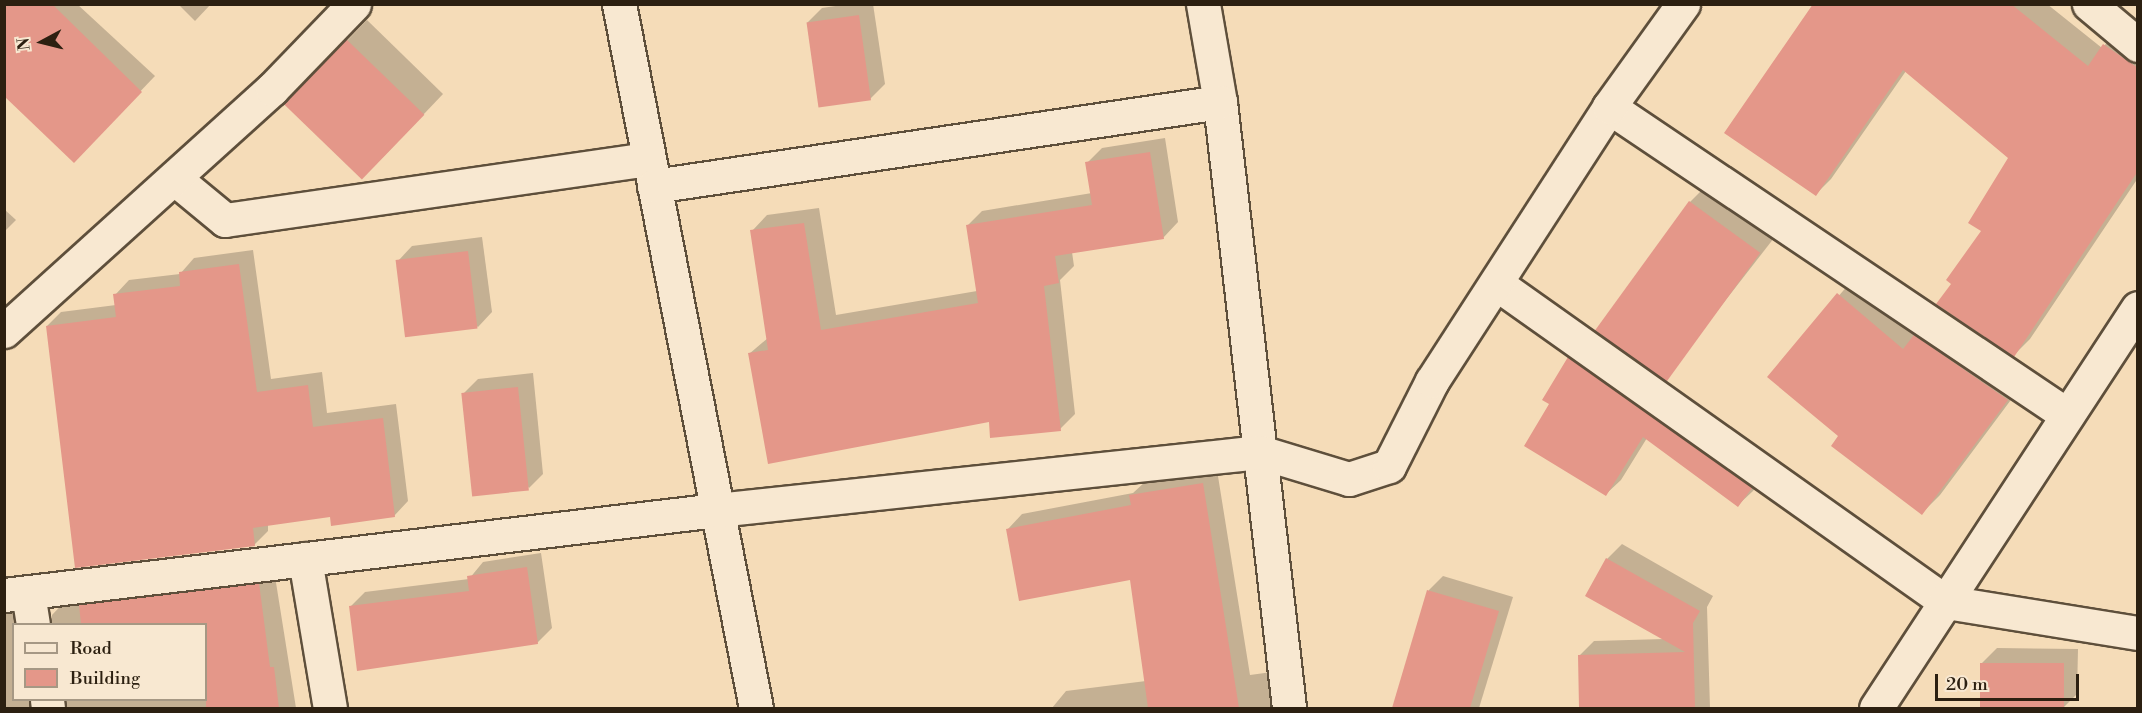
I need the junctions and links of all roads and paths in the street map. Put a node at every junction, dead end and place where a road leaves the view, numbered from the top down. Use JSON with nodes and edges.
{"nodes":[{"id":1,"x":354,"y":4,"type":"edge"},
{"id":2,"x":619,"y":4,"type":"edge"},
{"id":3,"x":1203,"y":4,"type":"edge"},
{"id":4,"x":1683,"y":4,"type":"edge"},
{"id":5,"x":2089,"y":4,"type":"edge"},
{"id":6,"x":2138,"y":45,"type":"edge"},
{"id":7,"x":1220,"y":102,"type":"junction"},
{"id":8,"x":1609,"y":107,"type":"junction"},
{"id":9,"x":652,"y":172,"type":"junction"},
{"id":10,"x":174,"y":178,"type":"junction"},
{"id":11,"x":1497,"y":284,"type":"junction"},
{"id":12,"x":2138,"y":308,"type":"edge"},
{"id":13,"x":4,"y":332,"type":"edge"},
{"id":14,"x":2067,"y":415,"type":"junction"},
{"id":15,"x":1260,"y":452,"type":"junction"},
{"id":16,"x":717,"y":510,"type":"junction"},
{"id":17,"x":305,"y":559,"type":"junction"},
{"id":18,"x":16,"y":594,"type":"edge"},
{"id":19,"x":1946,"y":602,"type":"junction"},
{"id":20,"x":32,"y":623,"type":"edge"},
{"id":21,"x":2138,"y":633,"type":"edge"},
{"id":22,"x":330,"y":708,"type":"edge"},
{"id":23,"x":756,"y":708,"type":"edge"},
{"id":24,"x":1289,"y":708,"type":"edge"},
{"id":25,"x":1876,"y":708,"type":"edge"}],
"edges":[{"from":1,"to":10,"type":"street"},
{"from":2,"to":9,"type":"street"},
{"from":3,"to":7,"type":"street"},
{"from":4,"to":8,"type":"street"},
{"from":5,"to":6,"type":"street"},
{"from":7,"to":9,"type":"street"},
{"from":7,"to":15,"type":"street"},
{"from":8,"to":11,"type":"street"},
{"from":8,"to":14,"type":"street"},
{"from":9,"to":10,"type":"street"},
{"from":9,"to":16,"type":"street"},
{"from":10,"to":13,"type":"street"},
{"from":11,"to":15,"type":"street"},
{"from":11,"to":19,"type":"street"},
{"from":12,"to":14,"type":"street"},
{"from":14,"to":19,"type":"street"},
{"from":15,"to":16,"type":"street"},
{"from":15,"to":24,"type":"street"},
{"from":16,"to":17,"type":"street"},
{"from":16,"to":23,"type":"street"},
{"from":17,"to":18,"type":"street"},
{"from":17,"to":22,"type":"street"},
{"from":18,"to":20,"type":"street"},
{"from":19,"to":21,"type":"street"},
{"from":19,"to":25,"type":"street"}]}
